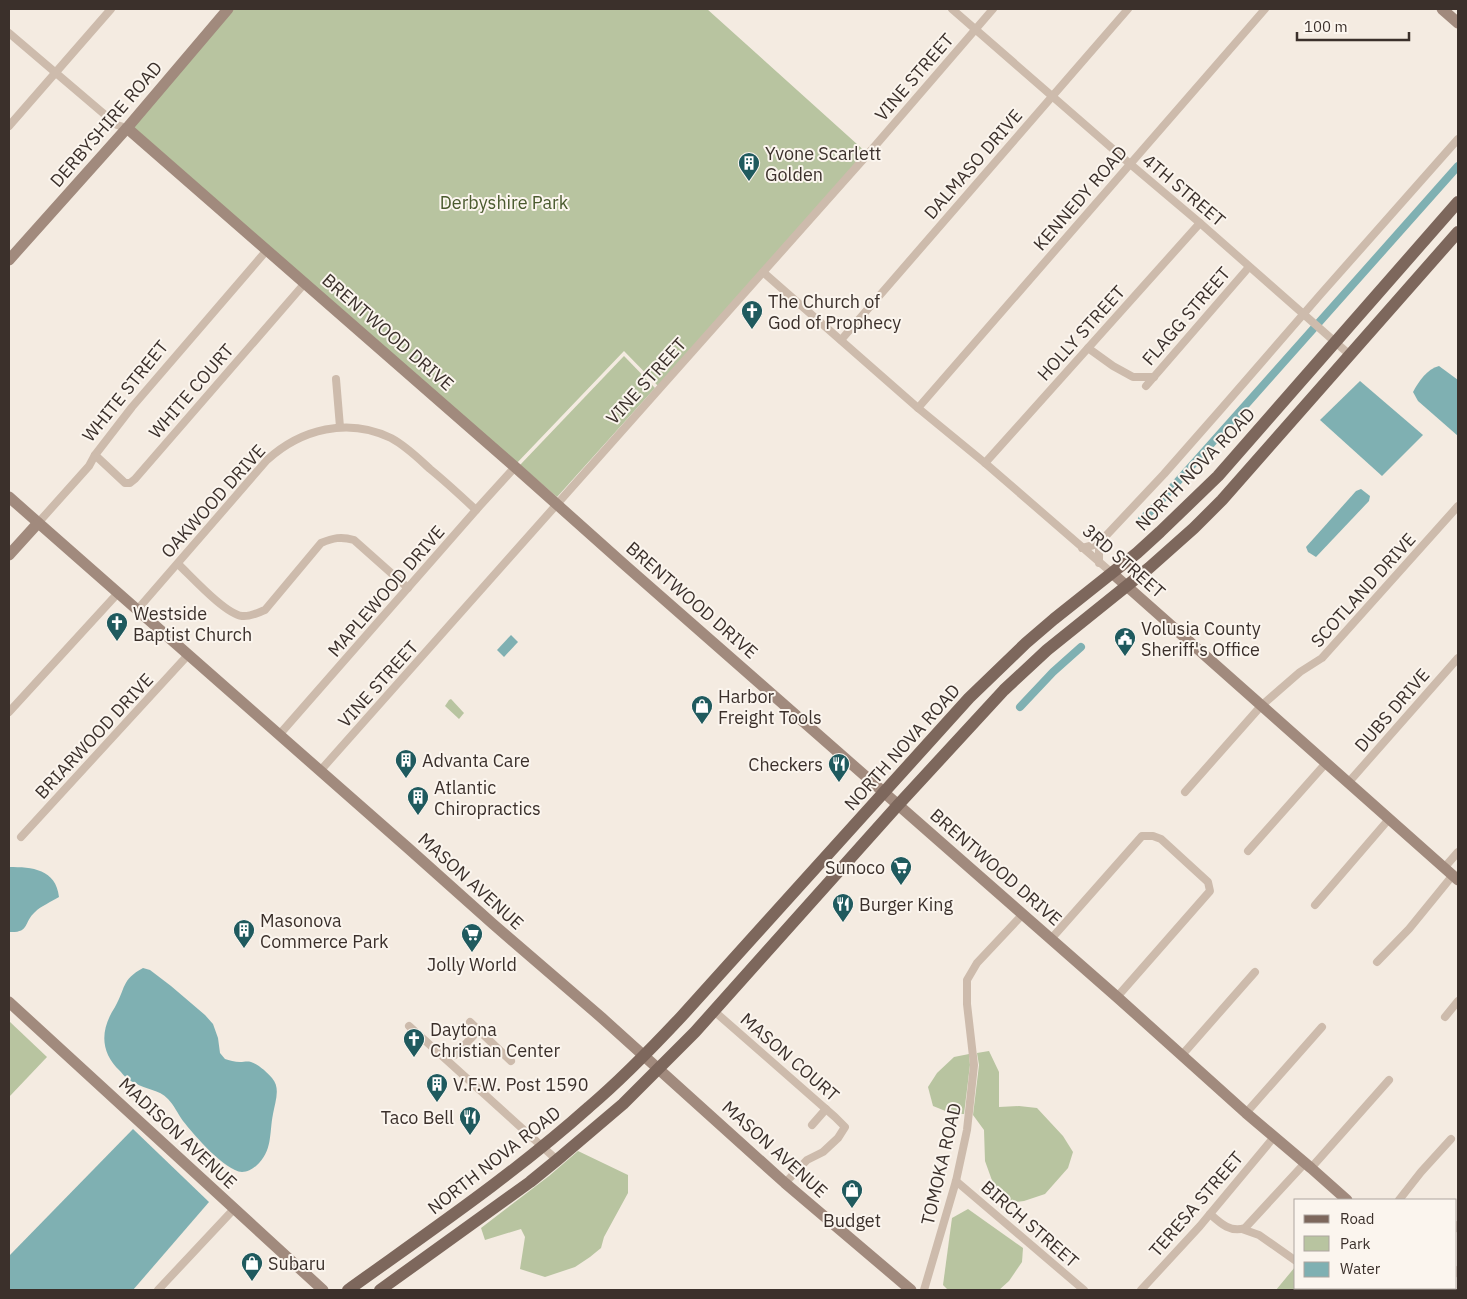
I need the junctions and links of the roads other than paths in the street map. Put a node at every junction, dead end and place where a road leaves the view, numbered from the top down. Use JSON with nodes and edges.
{"nodes":[{"id":1,"x":111,"y":9,"type":"edge"},
{"id":2,"x":228,"y":9,"type":"edge"},
{"id":3,"x":952,"y":9,"type":"edge"},
{"id":4,"x":993,"y":9,"type":"edge"},
{"id":5,"x":1128,"y":9,"type":"edge"},
{"id":6,"x":1265,"y":9,"type":"edge"},
{"id":7,"x":1445,"y":10,"type":"edge"},
{"id":8,"x":1458,"y":23,"type":"edge"},
{"id":9,"x":976,"y":29,"type":"junction"},
{"id":10,"x":9,"y":33,"type":"edge"},
{"id":11,"x":55,"y":73,"type":"junction"},
{"id":12,"x":1052,"y":96,"type":"junction"},
{"id":13,"x":9,"y":126,"type":"edge"},
{"id":14,"x":127,"y":128,"type":"junction"},
{"id":15,"x":1458,"y":139,"type":"edge"},
{"id":16,"x":1129,"y":163,"type":"junction"},
{"id":17,"x":1458,"y":202,"type":"edge"},
{"id":18,"x":1200,"y":222,"type":"junction"},
{"id":19,"x":1458,"y":232,"type":"edge"},
{"id":20,"x":267,"y":250,"type":"junction"},
{"id":21,"x":9,"y":260,"type":"edge"},
{"id":22,"x":1249,"y":267,"type":"junction"},
{"id":23,"x":763,"y":272,"type":"junction"},
{"id":24,"x":305,"y":283,"type":"junction"},
{"id":25,"x":1303,"y":315,"type":"junction"},
{"id":26,"x":1332,"y":339,"type":"junction"},
{"id":27,"x":841,"y":340,"type":"junction"},
{"id":28,"x":1088,"y":348,"type":"junction"},
{"id":29,"x":1350,"y":355,"type":"junction"},
{"id":30,"x":1154,"y":377,"type":"junction"},
{"id":31,"x":336,"y":379,"type":"dead end"},
{"id":32,"x":1146,"y":386,"type":"dead end"},
{"id":33,"x":918,"y":408,"type":"junction"},
{"id":34,"x":340,"y":427,"type":"junction"},
{"id":35,"x":95,"y":454,"type":"junction"},
{"id":36,"x":985,"y":463,"type":"junction"},
{"id":37,"x":515,"y":467,"type":"junction"},
{"id":38,"x":9,"y":497,"type":"edge"},
{"id":39,"x":558,"y":504,"type":"junction"},
{"id":40,"x":1458,"y":506,"type":"edge"},
{"id":41,"x":476,"y":510,"type":"junction"},
{"id":42,"x":38,"y":523,"type":"junction"},
{"id":43,"x":1101,"y":541,"type":"junction"},
{"id":44,"x":1082,"y":548,"type":"junction"},
{"id":45,"x":9,"y":555,"type":"edge"},
{"id":46,"x":1099,"y":563,"type":"junction"},
{"id":47,"x":178,"y":564,"type":"junction"},
{"id":48,"x":1112,"y":573,"type":"junction"},
{"id":49,"x":1128,"y":586,"type":"junction"},
{"id":50,"x":408,"y":588,"type":"junction"},
{"id":51,"x":118,"y":593,"type":"junction"},
{"id":52,"x":137,"y":610,"type":"junction"},
{"id":53,"x":188,"y":655,"type":"junction"},
{"id":54,"x":1458,"y":658,"type":"edge"},
{"id":55,"x":1261,"y":706,"type":"junction"},
{"id":56,"x":9,"y":712,"type":"edge"},
{"id":57,"x":280,"y":735,"type":"junction"},
{"id":58,"x":1326,"y":763,"type":"junction"},
{"id":59,"x":320,"y":771,"type":"junction"},
{"id":60,"x":1348,"y":783,"type":"junction"},
{"id":61,"x":884,"y":792,"type":"junction"},
{"id":62,"x":1185,"y":792,"type":"dead end"},
{"id":63,"x":898,"y":805,"type":"junction"},
{"id":64,"x":1389,"y":819,"type":"junction"},
{"id":65,"x":21,"y":837,"type":"dead end"},
{"id":66,"x":1248,"y":851,"type":"dead end"},
{"id":67,"x":1458,"y":852,"type":"edge"},
{"id":68,"x":1452,"y":874,"type":"edge"},
{"id":69,"x":808,"y":876,"type":"junction"},
{"id":70,"x":1315,"y":905,"type":"dead end"},
{"id":71,"x":1023,"y":914,"type":"junction"},
{"id":72,"x":800,"y":915,"type":"junction"},
{"id":73,"x":1051,"y":938,"type":"junction"},
{"id":74,"x":1377,"y":962,"type":"dead end"},
{"id":75,"x":1255,"y":972,"type":"dead end"},
{"id":76,"x":1117,"y":997,"type":"junction"},
{"id":77,"x":9,"y":1002,"type":"edge"},
{"id":78,"x":1458,"y":1002,"type":"edge"},
{"id":79,"x":714,"y":1010,"type":"junction"},
{"id":80,"x":1444,"y":1017,"type":"dead end"},
{"id":81,"x":470,"y":1022,"type":"dead end"},
{"id":82,"x":409,"y":1026,"type":"dead end"},
{"id":83,"x":1322,"y":1027,"type":"dead end"},
{"id":84,"x":479,"y":1030,"type":"junction"},
{"id":85,"x":456,"y":1055,"type":"dead end"},
{"id":86,"x":1182,"y":1055,"type":"junction"},
{"id":87,"x":644,"y":1056,"type":"junction"},
{"id":88,"x":511,"y":1061,"type":"dead end"},
{"id":89,"x":659,"y":1069,"type":"junction"},
{"id":90,"x":1389,"y":1080,"type":"dead end"},
{"id":91,"x":826,"y":1109,"type":"junction"},
{"id":92,"x":1246,"y":1113,"type":"junction"},
{"id":93,"x":812,"y":1125,"type":"dead end"},
{"id":94,"x":1274,"y":1137,"type":"junction"},
{"id":95,"x":1451,"y":1138,"type":"dead end"},
{"id":96,"x":542,"y":1147,"type":"junction"},
{"id":97,"x":557,"y":1160,"type":"junction"},
{"id":98,"x":1308,"y":1166,"type":"junction"},
{"id":99,"x":956,"y":1181,"type":"junction"},
{"id":100,"x":785,"y":1183,"type":"junction"},
{"id":101,"x":1346,"y":1199,"type":"edge"},
{"id":102,"x":1401,"y":1199,"type":"edge"},
{"id":103,"x":234,"y":1209,"type":"junction"},
{"id":104,"x":1210,"y":1214,"type":"junction"},
{"id":105,"x":442,"y":1223,"type":"junction"},
{"id":106,"x":1242,"y":1229,"type":"junction"},
{"id":107,"x":453,"y":1237,"type":"junction"},
{"id":108,"x":1294,"y":1260,"type":"edge"},
{"id":109,"x":1445,"y":1289,"type":"edge"},
{"id":110,"x":158,"y":1290,"type":"edge"},
{"id":111,"x":323,"y":1290,"type":"edge"},
{"id":112,"x":348,"y":1290,"type":"edge"},
{"id":113,"x":380,"y":1290,"type":"edge"},
{"id":114,"x":912,"y":1290,"type":"edge"},
{"id":115,"x":924,"y":1290,"type":"edge"},
{"id":116,"x":1084,"y":1290,"type":"edge"},
{"id":117,"x":1141,"y":1290,"type":"edge"},
{"id":118,"x":1449,"y":1290,"type":"edge"}],
"edges":[{"from":1,"to":11,"type":"street"},
{"from":2,"to":14,"type":"street","name":"DERBYSHIRE ROAD"},
{"from":3,"to":9,"type":"street","name":"4TH STREET"},
{"from":4,"to":9,"type":"street","name":"VINE STREET"},
{"from":5,"to":12,"type":"street","name":"DALMASO DRIVE"},
{"from":6,"to":16,"type":"street","name":"KENNEDY ROAD"},
{"from":7,"to":8,"type":"street"},
{"from":9,"to":12,"type":"street","name":"4TH STREET"},
{"from":9,"to":23,"type":"street","name":"VINE STREET"},
{"from":10,"to":11,"type":"street","name":"BRENTWOOD DRIVE"},
{"from":11,"to":13,"type":"street"},
{"from":11,"to":14,"type":"street","name":"BRENTWOOD DRIVE"},
{"from":12,"to":16,"type":"street","name":"4TH STREET"},
{"from":12,"to":27,"type":"street","name":"DALMASO DRIVE"},
{"from":14,"to":20,"type":"street","name":"BRENTWOOD DRIVE"},
{"from":14,"to":21,"type":"street","name":"DERBYSHIRE ROAD"},
{"from":15,"to":25,"type":"street","name":"NORTH NOVA ROAD"},
{"from":16,"to":18,"type":"street","name":"4TH STREET"},
{"from":16,"to":33,"type":"street","name":"KENNEDY ROAD"},
{"from":17,"to":26,"type":"main road","name":"NORTH NOVA ROAD"},
{"from":18,"to":22,"type":"street","name":"4TH STREET"},
{"from":18,"to":28,"type":"street","name":"HOLLY STREET"},
{"from":19,"to":29,"type":"main road","name":"NORTH NOVA ROAD"},
{"from":20,"to":24,"type":"street","name":"BRENTWOOD DRIVE"},
{"from":20,"to":35,"type":"street","name":"WHITE STREET"},
{"from":22,"to":25,"type":"street","name":"4TH STREET"},
{"from":22,"to":30,"type":"street","name":"FLAGG STREET"},
{"from":23,"to":27,"type":"street","name":"3RD STREET"},
{"from":23,"to":39,"type":"street","name":"VINE STREET"},
{"from":24,"to":35,"type":"street","name":"WHITE COURT"},
{"from":24,"to":37,"type":"street","name":"BRENTWOOD DRIVE"},
{"from":25,"to":26,"type":"street","name":"4TH STREET"},
{"from":25,"to":43,"type":"street","name":"NORTH NOVA ROAD"},
{"from":26,"to":29,"type":"street","name":"4TH STREET"},
{"from":26,"to":48,"type":"main road","name":"NORTH NOVA ROAD"},
{"from":27,"to":33,"type":"street","name":"3RD STREET"},
{"from":28,"to":30,"type":"street"},
{"from":28,"to":36,"type":"street","name":"HOLLY STREET"},
{"from":29,"to":49,"type":"main road","name":"NORTH NOVA ROAD"},
{"from":30,"to":32,"type":"street","name":"FLAGG STREET"},
{"from":31,"to":34,"type":"street"},
{"from":33,"to":36,"type":"street","name":"3RD STREET"},
{"from":34,"to":41,"type":"street","name":"OAKWOOD DRIVE"},
{"from":34,"to":47,"type":"street","name":"OAKWOOD DRIVE"},
{"from":35,"to":42,"type":"street","name":"WHITE STREET"},
{"from":36,"to":44,"type":"street","name":"3RD STREET"},
{"from":37,"to":39,"type":"street","name":"BRENTWOOD DRIVE"},
{"from":37,"to":41,"type":"street","name":"MAPLEWOOD DRIVE"},
{"from":38,"to":42,"type":"street","name":"MASON AVENUE"},
{"from":39,"to":59,"type":"street","name":"VINE STREET"},
{"from":39,"to":61,"type":"street","name":"BRENTWOOD DRIVE"},
{"from":40,"to":55,"type":"street","name":"SCOTLAND DRIVE"},
{"from":41,"to":50,"type":"street","name":"MAPLEWOOD DRIVE"},
{"from":42,"to":45,"type":"street","name":"WHITE STREET"},
{"from":42,"to":51,"type":"street","name":"MASON AVENUE"},
{"from":43,"to":44,"type":"street"},
{"from":43,"to":46,"type":"street"},
{"from":44,"to":46,"type":"street","name":"3RD STREET"},
{"from":46,"to":48,"type":"street","name":"3RD STREET"},
{"from":47,"to":50,"type":"street"},
{"from":47,"to":52,"type":"street","name":"OAKWOOD DRIVE"},
{"from":48,"to":49,"type":"street","name":"3RD STREET"},
{"from":48,"to":61,"type":"main road","name":"NORTH NOVA ROAD"},
{"from":49,"to":55,"type":"street","name":"3RD STREET"},
{"from":49,"to":63,"type":"main road","name":"NORTH NOVA ROAD"},
{"from":50,"to":57,"type":"street","name":"MAPLEWOOD DRIVE"},
{"from":51,"to":52,"type":"street","name":"MASON AVENUE"},
{"from":51,"to":56,"type":"street"},
{"from":52,"to":53,"type":"street","name":"MASON AVENUE"},
{"from":53,"to":57,"type":"street","name":"MASON AVENUE"},
{"from":53,"to":65,"type":"street","name":"BRIARWOOD DRIVE"},
{"from":54,"to":60,"type":"street","name":"DUBS DRIVE"},
{"from":55,"to":58,"type":"street","name":"3RD STREET"},
{"from":55,"to":62,"type":"street","name":"SCOTLAND DRIVE"},
{"from":57,"to":59,"type":"street","name":"MASON AVENUE"},
{"from":58,"to":60,"type":"street","name":"3RD STREET"},
{"from":58,"to":66,"type":"street"},
{"from":59,"to":87,"type":"street","name":"MASON AVENUE"},
{"from":60,"to":64,"type":"street","name":"3RD STREET"},
{"from":61,"to":63,"type":"street","name":"BRENTWOOD DRIVE"},
{"from":61,"to":69,"type":"main road","name":"NORTH NOVA ROAD"},
{"from":63,"to":71,"type":"street","name":"BRENTWOOD DRIVE"},
{"from":63,"to":72,"type":"main road","name":"NORTH NOVA ROAD"},
{"from":64,"to":68,"type":"street","name":"3RD STREET"},
{"from":64,"to":70,"type":"street"},
{"from":67,"to":68,"type":"street"},
{"from":68,"to":74,"type":"street"},
{"from":69,"to":72,"type":"main road"},
{"from":69,"to":87,"type":"main road","name":"NORTH NOVA ROAD"},
{"from":71,"to":73,"type":"street","name":"BRENTWOOD DRIVE"},
{"from":71,"to":99,"type":"street","name":"TOMOKA ROAD"},
{"from":72,"to":79,"type":"main road","name":"NORTH NOVA ROAD"},
{"from":73,"to":76,"type":"street","name":"BRENTWOOD DRIVE"},
{"from":73,"to":76,"type":"street"},
{"from":75,"to":86,"type":"street"},
{"from":76,"to":86,"type":"street","name":"BRENTWOOD DRIVE"},
{"from":77,"to":103,"type":"street","name":"MADISON AVENUE"},
{"from":78,"to":80,"type":"street"},
{"from":79,"to":89,"type":"main road","name":"NORTH NOVA ROAD"},
{"from":79,"to":91,"type":"street","name":"MASON COURT"},
{"from":81,"to":84,"type":"street"},
{"from":82,"to":96,"type":"street"},
{"from":83,"to":92,"type":"street"},
{"from":84,"to":85,"type":"street"},
{"from":84,"to":88,"type":"street"},
{"from":86,"to":92,"type":"street","name":"BRENTWOOD DRIVE"},
{"from":87,"to":89,"type":"street","name":"MASON AVENUE"},
{"from":87,"to":96,"type":"main road","name":"NORTH NOVA ROAD"},
{"from":89,"to":97,"type":"main road","name":"NORTH NOVA ROAD"},
{"from":89,"to":100,"type":"street","name":"MASON AVENUE"},
{"from":90,"to":98,"type":"street"},
{"from":91,"to":93,"type":"street"},
{"from":91,"to":100,"type":"street","name":"MASON COURT"},
{"from":92,"to":94,"type":"street","name":"BRENTWOOD DRIVE"},
{"from":94,"to":98,"type":"street","name":"BRENTWOOD DRIVE"},
{"from":94,"to":104,"type":"street","name":"TERESA STREET"},
{"from":95,"to":102,"type":"street"},
{"from":96,"to":97,"type":"street"},
{"from":96,"to":105,"type":"main road","name":"NORTH NOVA ROAD"},
{"from":97,"to":107,"type":"main road","name":"NORTH NOVA ROAD"},
{"from":98,"to":101,"type":"street","name":"BRENTWOOD DRIVE"},
{"from":98,"to":106,"type":"street"},
{"from":99,"to":115,"type":"street","name":"TOMOKA ROAD"},
{"from":99,"to":116,"type":"street","name":"BIRCH STREET"},
{"from":100,"to":114,"type":"street","name":"MASON AVENUE"},
{"from":103,"to":110,"type":"street"},
{"from":103,"to":111,"type":"street","name":"MADISON AVENUE"},
{"from":104,"to":106,"type":"street"},
{"from":104,"to":117,"type":"street","name":"TERESA STREET"},
{"from":105,"to":107,"type":"street"},
{"from":105,"to":112,"type":"main road","name":"NORTH NOVA ROAD"},
{"from":106,"to":108,"type":"street"},
{"from":107,"to":113,"type":"main road","name":"NORTH NOVA ROAD"},
{"from":109,"to":118,"type":"street"}]}
